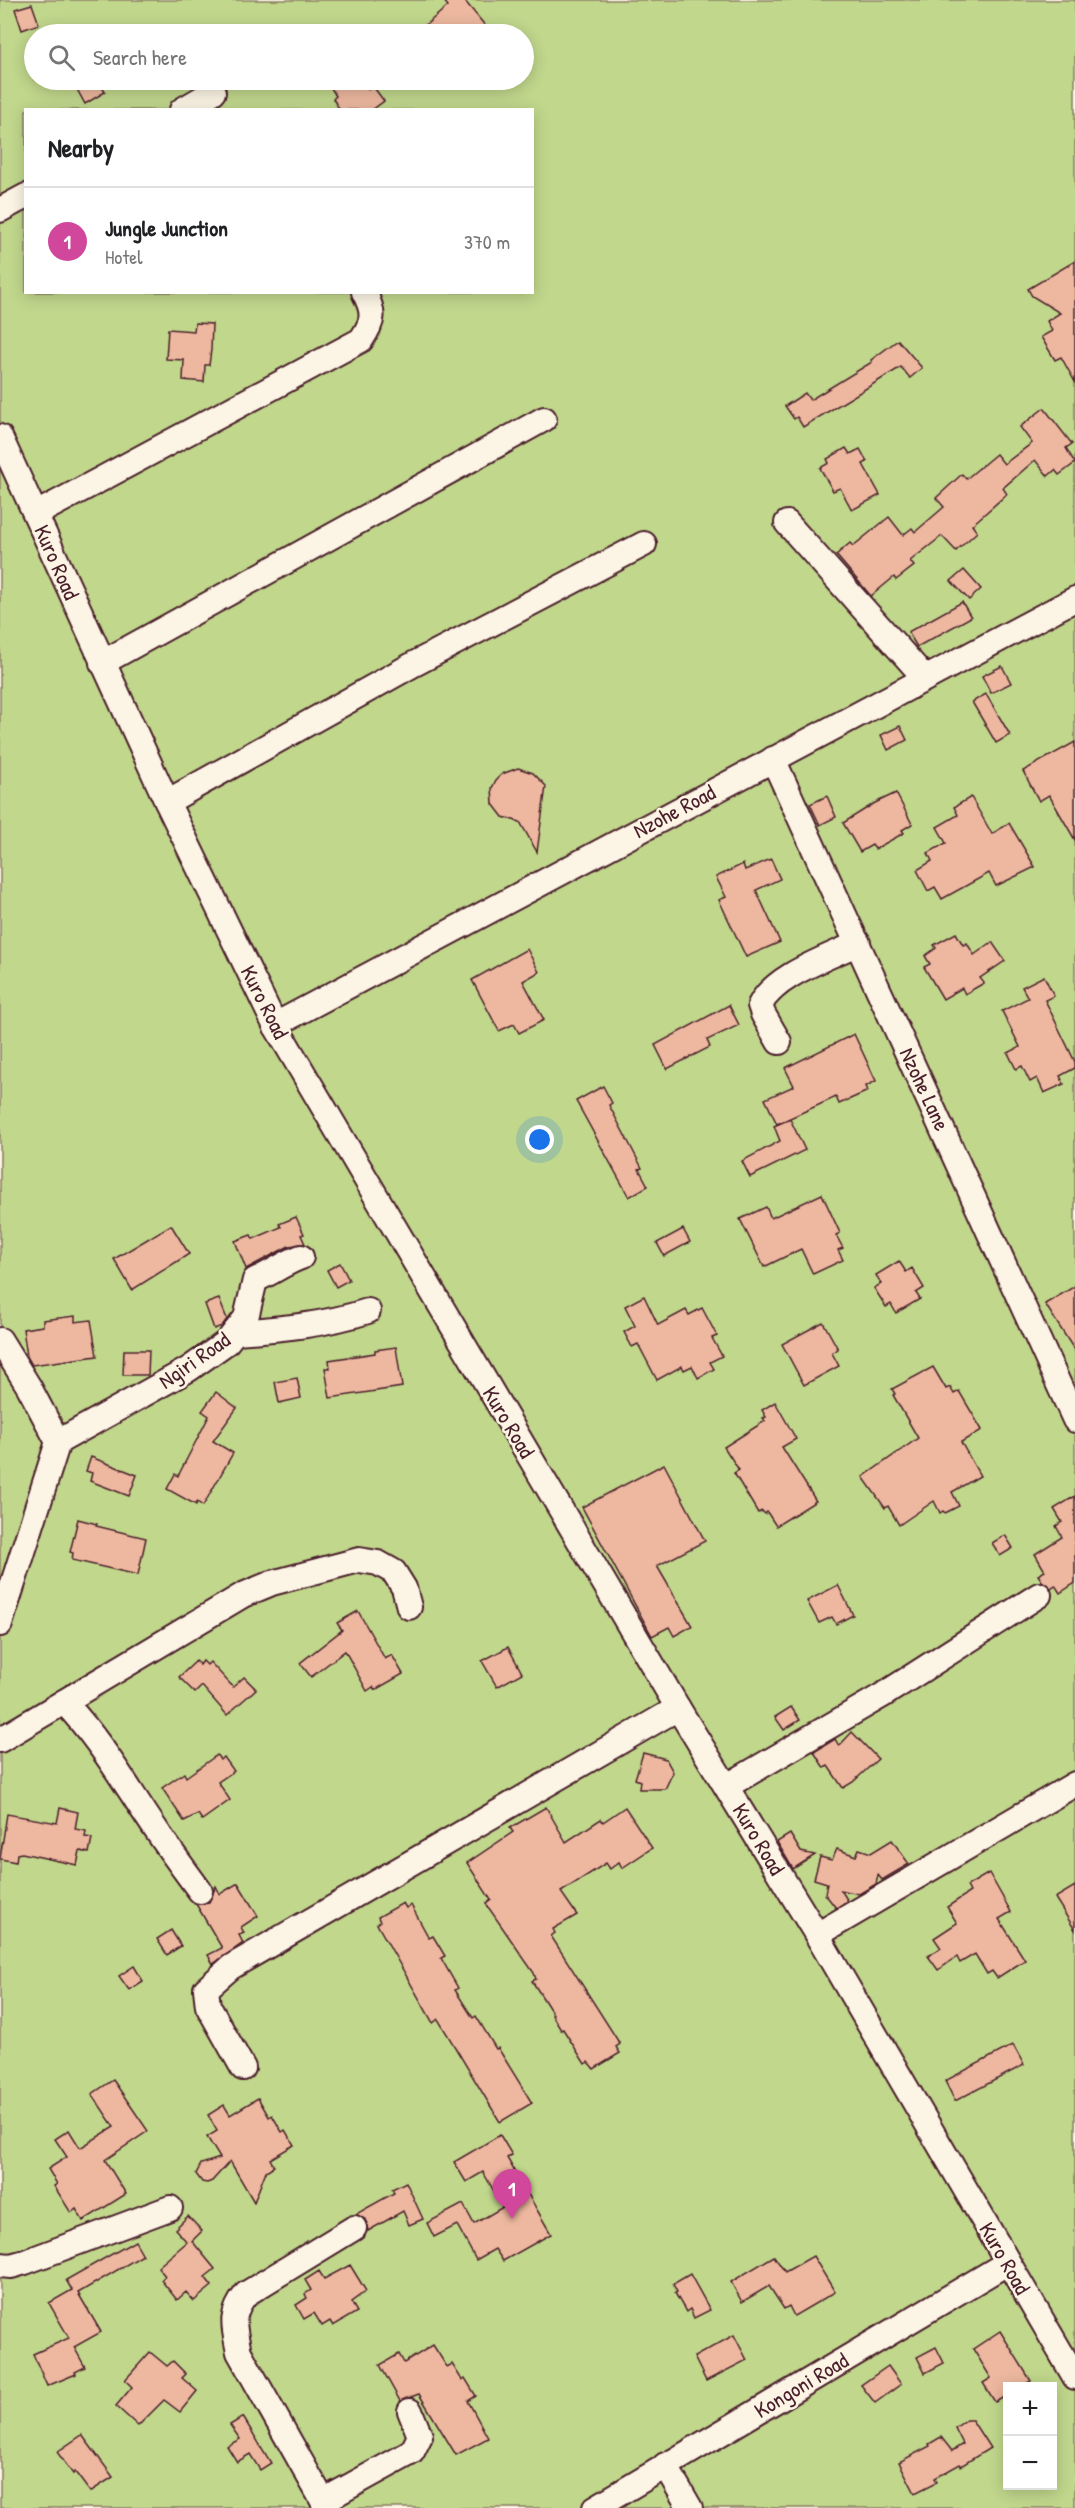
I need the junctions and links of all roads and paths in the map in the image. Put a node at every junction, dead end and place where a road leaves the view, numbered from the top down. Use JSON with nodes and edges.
{"nodes":[{"id":1,"x":213,"y":92,"type":"dead end"},
{"id":2,"x":185,"y":108,"type":"edge"},
{"id":3,"x":24,"y":197,"type":"edge"},
{"id":4,"x":0,"y":210,"type":"edge"},
{"id":5,"x":365,"y":294,"type":"edge"},
{"id":6,"x":544,"y":419,"type":"dead end"},
{"id":7,"x":2,"y":447,"type":"edge"},
{"id":8,"x":36,"y":514,"type":"junction"},
{"id":9,"x":787,"y":523,"type":"dead end"},
{"id":10,"x":645,"y":544,"type":"dead end"},
{"id":11,"x":1075,"y":599,"type":"edge"},
{"id":12,"x":102,"y":663,"type":"junction"},
{"id":13,"x":925,"y":678,"type":"junction"},
{"id":14,"x":773,"y":759,"type":"junction"},
{"id":15,"x":167,"y":802,"type":"junction"},
{"id":16,"x":858,"y":943,"type":"junction"},
{"id":17,"x":275,"y":1025,"type":"junction"},
{"id":18,"x":779,"y":1042,"type":"dead end"},
{"id":19,"x":302,"y":1257,"type":"dead end"},
{"id":20,"x":368,"y":1311,"type":"dead end"},
{"id":21,"x":235,"y":1332,"type":"junction"},
{"id":22,"x":0,"y":1340,"type":"edge"},
{"id":23,"x":1075,"y":1420,"type":"edge"},
{"id":24,"x":57,"y":1442,"type":"junction"},
{"id":25,"x":1039,"y":1595,"type":"dead end"},
{"id":26,"x":409,"y":1607,"type":"dead end"},
{"id":27,"x":0,"y":1624,"type":"edge"},
{"id":28,"x":64,"y":1702,"type":"junction"},
{"id":29,"x":678,"y":1708,"type":"junction"},
{"id":30,"x":0,"y":1740,"type":"edge"},
{"id":31,"x":1075,"y":1784,"type":"edge"},
{"id":32,"x":727,"y":1786,"type":"junction"},
{"id":33,"x":200,"y":1891,"type":"dead end"},
{"id":34,"x":817,"y":1935,"type":"junction"},
{"id":35,"x":243,"y":2068,"type":"dead end"},
{"id":36,"x":170,"y":2208,"type":"dead end"},
{"id":37,"x":354,"y":2228,"type":"dead end"},
{"id":38,"x":1007,"y":2263,"type":"junction"},
{"id":39,"x":0,"y":2265,"type":"edge"},
{"id":40,"x":1075,"y":2377,"type":"edge"},
{"id":41,"x":410,"y":2411,"type":"dead end"},
{"id":42,"x":665,"y":2465,"type":"junction"},
{"id":43,"x":325,"y":2504,"type":"edge"},
{"id":44,"x":595,"y":2508,"type":"edge"},
{"id":45,"x":690,"y":2508,"type":"edge"}],
"edges":[{"from":1,"to":2,"type":"street"},
{"from":3,"to":4,"type":"street"},
{"from":5,"to":8,"type":"street"},
{"from":6,"to":12,"type":"street"},
{"from":7,"to":8,"type":"street","name":"Kuro Road"},
{"from":8,"to":12,"type":"street","name":"Kuro Road"},
{"from":9,"to":13,"type":"street"},
{"from":10,"to":15,"type":"street"},
{"from":11,"to":13,"type":"street","name":"Nzohe Road"},
{"from":12,"to":15,"type":"street","name":"Kuro Road"},
{"from":13,"to":14,"type":"street","name":"Nzohe Road"},
{"from":14,"to":16,"type":"street","name":"Nzohe Lane"},
{"from":14,"to":17,"type":"street","name":"Nzohe Road"},
{"from":15,"to":17,"type":"street","name":"Kuro Road"},
{"from":16,"to":18,"type":"street"},
{"from":16,"to":23,"type":"street","name":"Nzohe Lane"},
{"from":17,"to":29,"type":"street","name":"Kuro Road"},
{"from":19,"to":21,"type":"street","name":"Ngiri Road"},
{"from":20,"to":21,"type":"street"},
{"from":21,"to":24,"type":"street","name":"Ngiri Road"},
{"from":22,"to":24,"type":"street"},
{"from":24,"to":27,"type":"street"},
{"from":25,"to":32,"type":"street"},
{"from":26,"to":28,"type":"street"},
{"from":28,"to":30,"type":"street"},
{"from":28,"to":33,"type":"street"},
{"from":29,"to":32,"type":"street","name":"Kuro Road"},
{"from":29,"to":35,"type":"street"},
{"from":31,"to":34,"type":"street"},
{"from":32,"to":34,"type":"street","name":"Kuro Road"},
{"from":34,"to":38,"type":"street","name":"Kuro Road"},
{"from":36,"to":39,"type":"street"},
{"from":37,"to":43,"type":"street"},
{"from":38,"to":40,"type":"street","name":"Kuro Road"},
{"from":38,"to":42,"type":"street","name":"Kongoni Road"},
{"from":41,"to":43,"type":"street"},
{"from":42,"to":44,"type":"street","name":"Kongoni Road"},
{"from":42,"to":45,"type":"street"}]}
